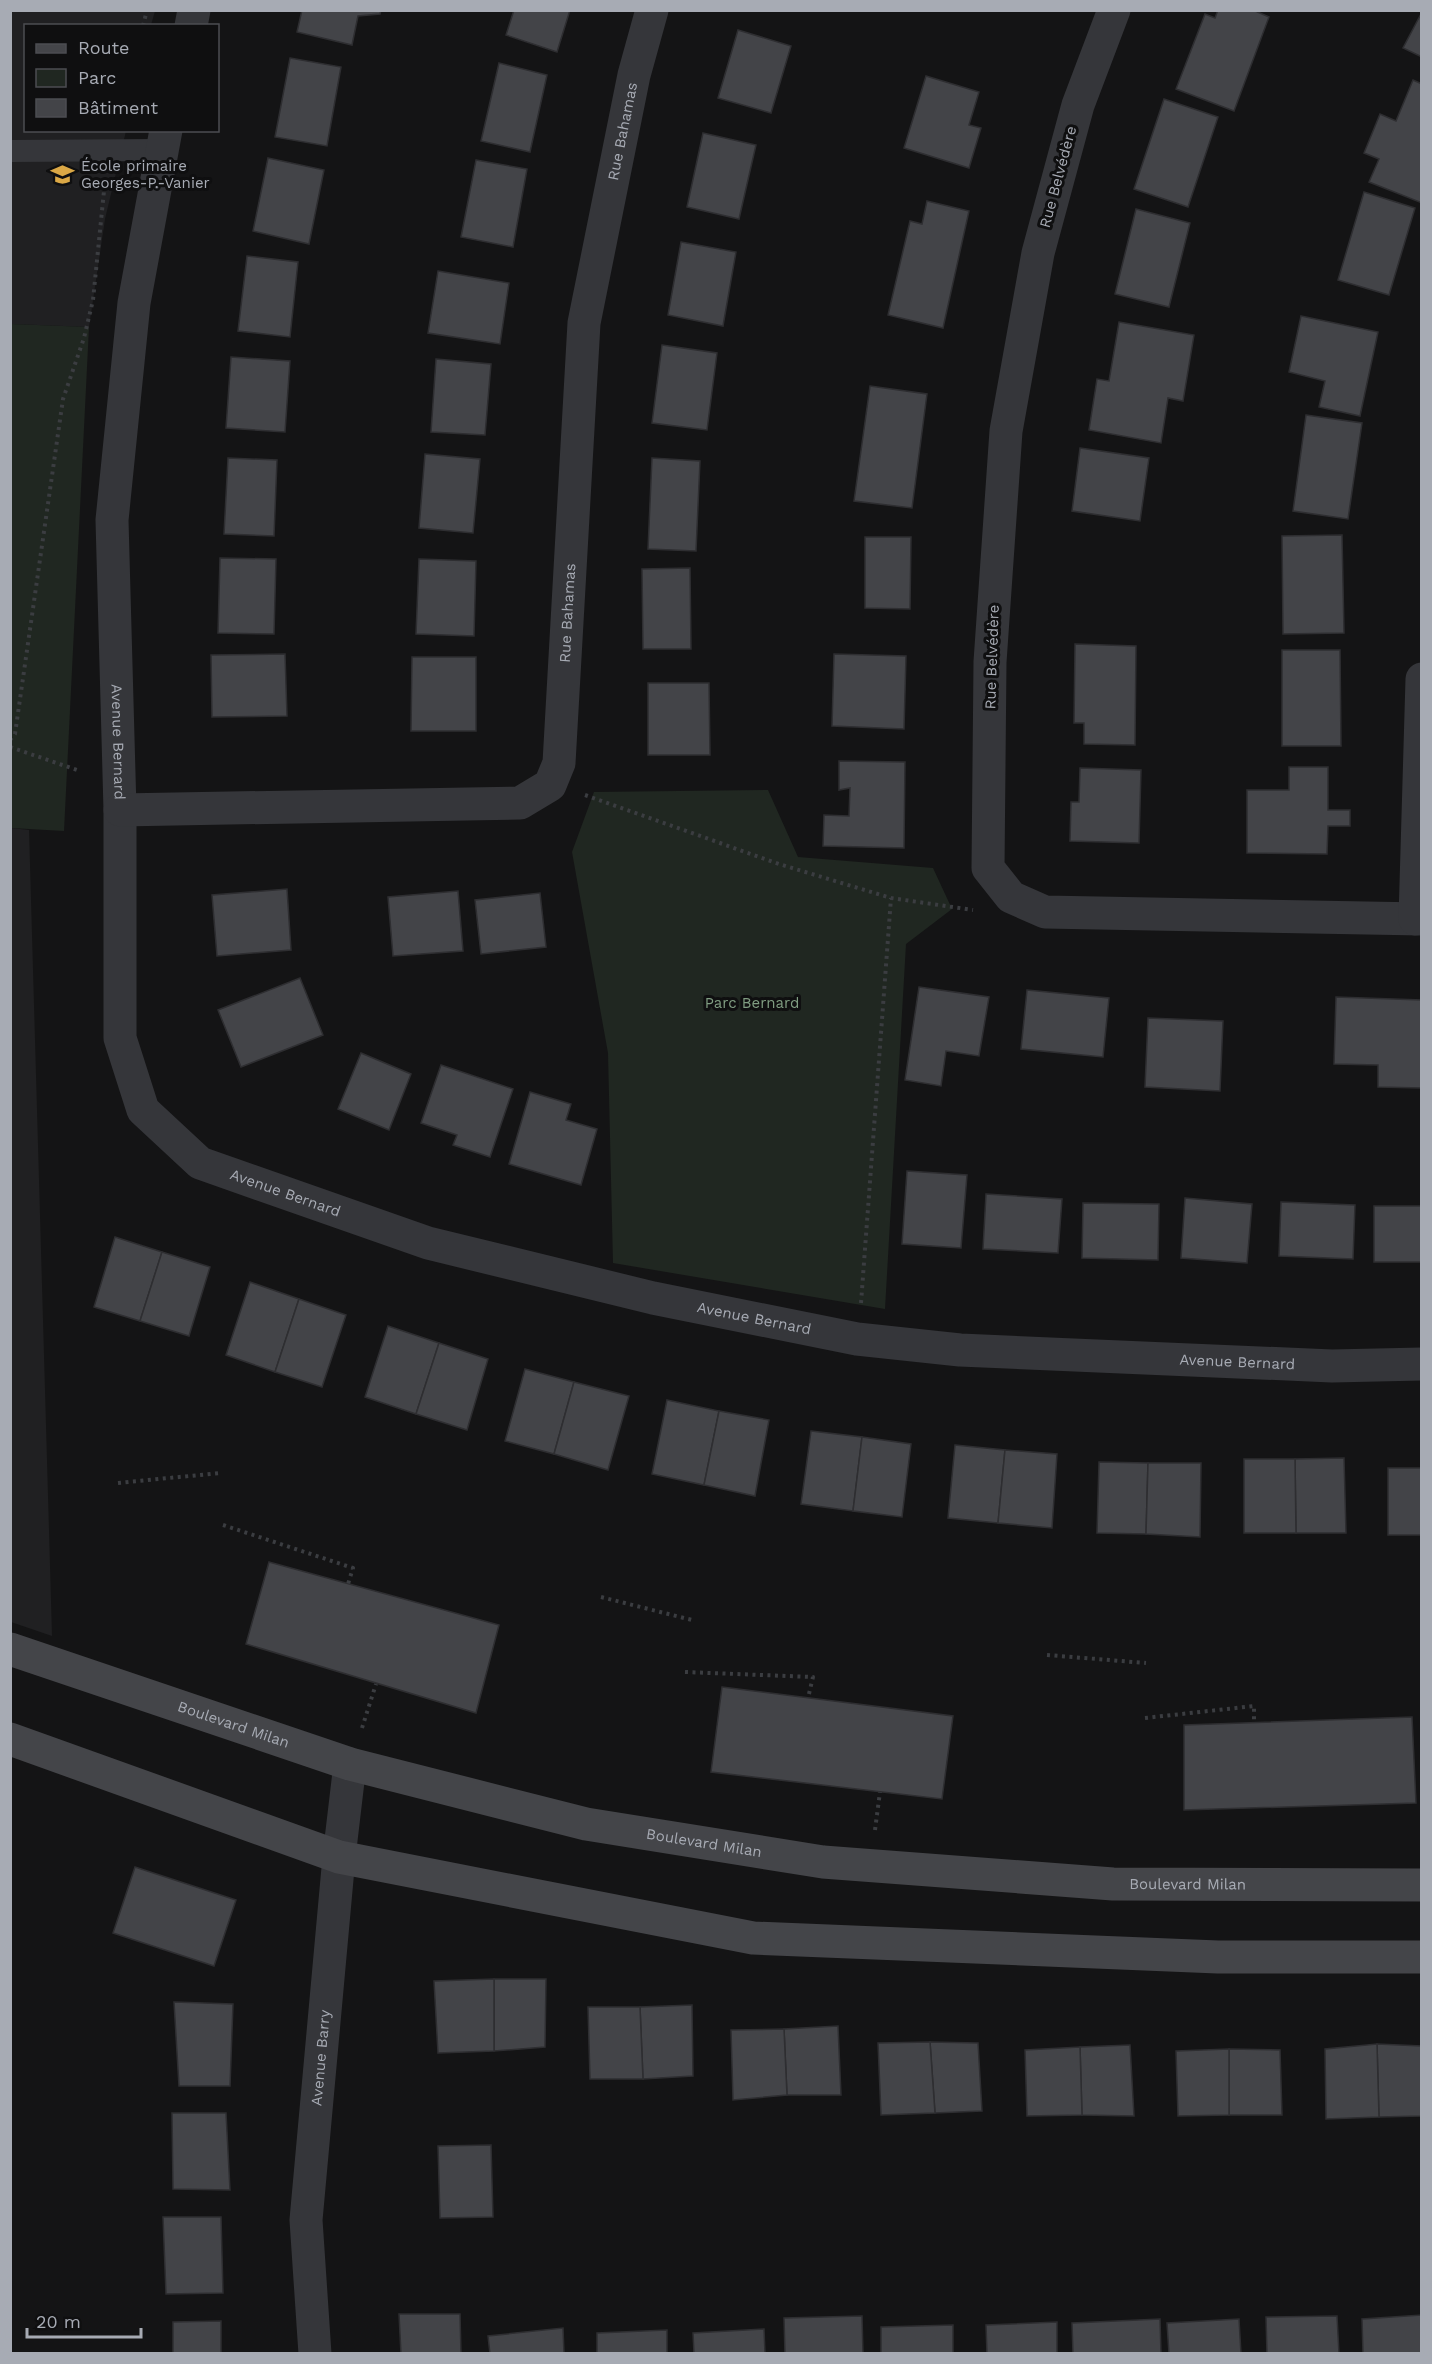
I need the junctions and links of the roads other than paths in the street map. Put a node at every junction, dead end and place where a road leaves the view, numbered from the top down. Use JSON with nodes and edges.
{"nodes":[{"id":1,"x":652,"y":10,"type":"edge"},
{"id":2,"x":1114,"y":10,"type":"edge"},
{"id":3,"x":163,"y":140,"type":"edge"},
{"id":4,"x":10,"y":151,"type":"edge"},
{"id":5,"x":1422,"y":679,"type":"edge"},
{"id":6,"x":120,"y":810,"type":"junction"},
{"id":7,"x":1418,"y":919,"type":"edge"},
{"id":8,"x":1422,"y":1364,"type":"edge"},
{"id":9,"x":10,"y":1649,"type":"edge"},
{"id":10,"x":10,"y":1738,"type":"edge"},
{"id":11,"x":350,"y":1764,"type":"junction"},
{"id":12,"x":339,"y":1857,"type":"junction"},
{"id":13,"x":1422,"y":1885,"type":"edge"},
{"id":14,"x":1422,"y":1957,"type":"edge"},
{"id":15,"x":315,"y":2354,"type":"edge"}],
"edges":[{"from":1,"to":6,"type":"street","name":"Rue Bahamas"},
{"from":2,"to":7,"type":"street","name":"Rue Belvédère"},
{"from":3,"to":4,"type":"lane"},
{"from":3,"to":6,"type":"street","name":"Avenue Bernard"},
{"from":5,"to":7,"type":"street"},
{"from":6,"to":8,"type":"street","name":"Avenue Bernard"},
{"from":9,"to":11,"type":"main road","name":"Boulevard Milan"},
{"from":10,"to":12,"type":"main road"},
{"from":11,"to":12,"type":"street","name":"Avenue Barry"},
{"from":11,"to":13,"type":"main road","name":"Boulevard Milan"},
{"from":12,"to":14,"type":"main road"},
{"from":12,"to":15,"type":"street","name":"Avenue Barry"}]}
